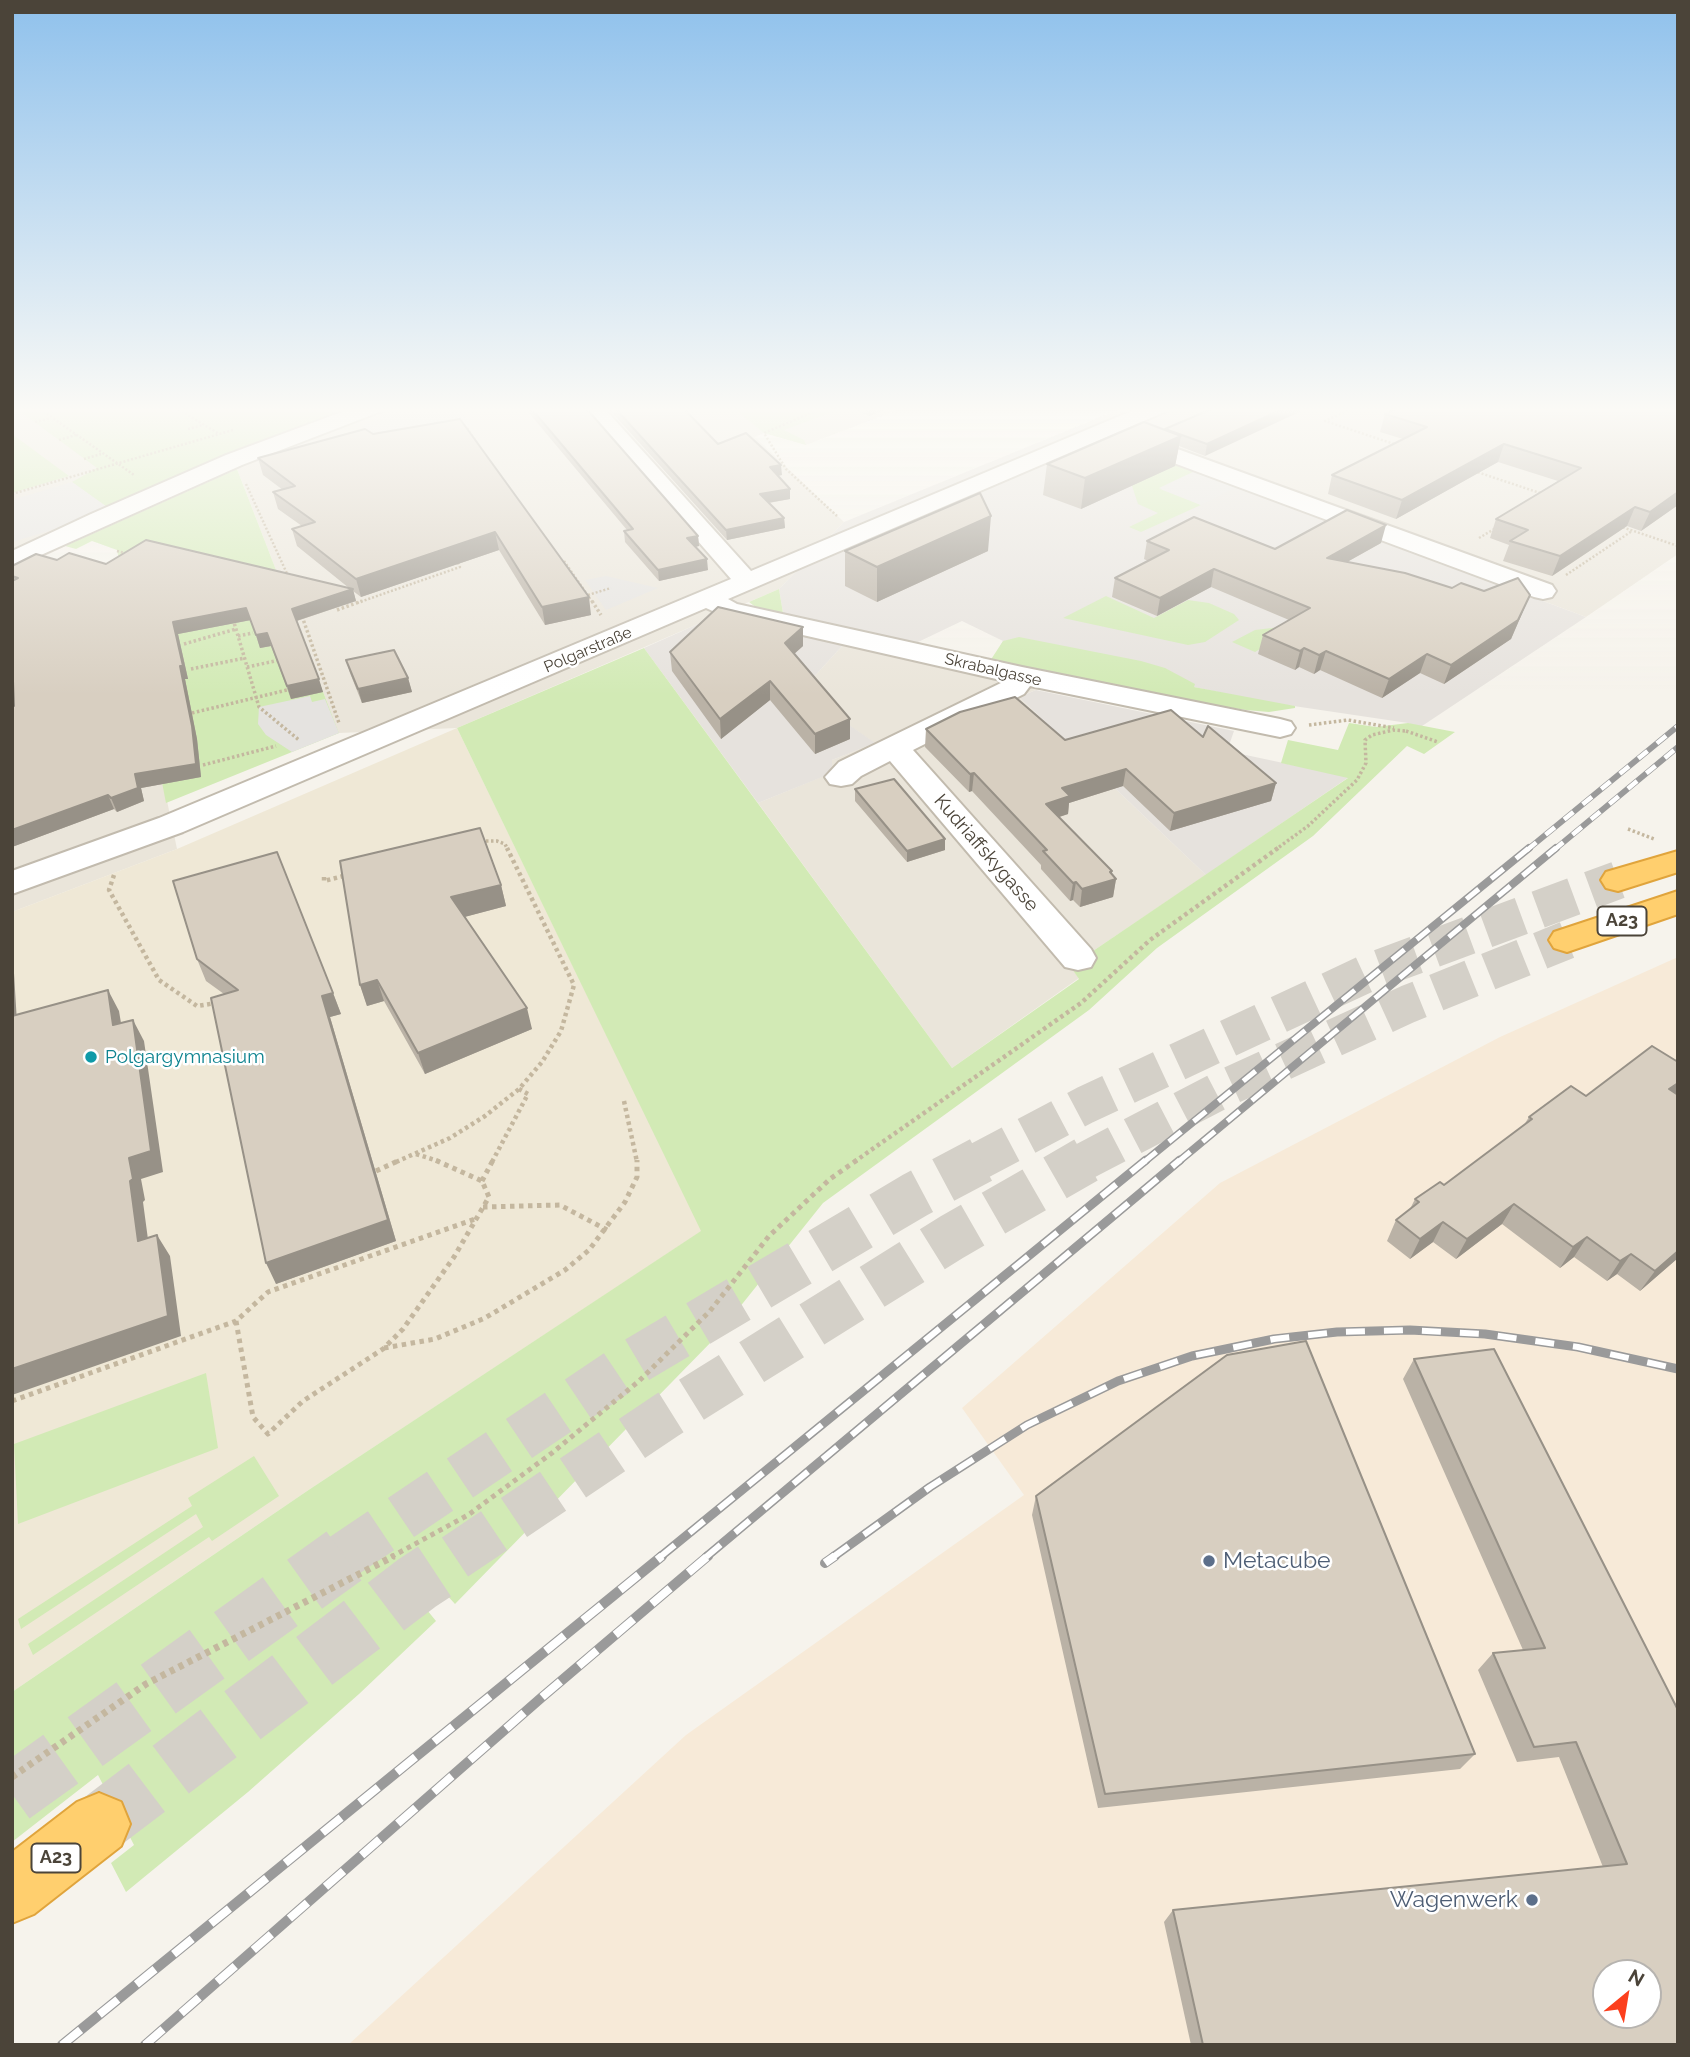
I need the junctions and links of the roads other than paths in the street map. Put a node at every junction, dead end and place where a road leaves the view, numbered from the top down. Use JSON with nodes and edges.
{"nodes":[{"id":1,"x":136,"y":503,"type":"edge"},
{"id":2,"x":677,"y":503,"type":"edge"},
{"id":3,"x":935,"y":503,"type":"edge"},
{"id":4,"x":1304,"y":503,"type":"edge"},
{"id":5,"x":12,"y":561,"type":"edge"},
{"id":6,"x":748,"y":583,"type":"junction"},
{"id":7,"x":1543,"y":591,"type":"road end"},
{"id":8,"x":709,"y":599,"type":"junction"},
{"id":9,"x":1022,"y":676,"type":"junction"},
{"id":10,"x":1280,"y":728,"type":"road end"},
{"id":11,"x":894,"y":747,"type":"junction"},
{"id":12,"x":841,"y":777,"type":"dead end"},
{"id":13,"x":1667,"y":851,"type":"edge"},
{"id":14,"x":1618,"y":880,"type":"tunnel mouth"},
{"id":15,"x":12,"y":883,"type":"edge"},
{"id":16,"x":1678,"y":902,"type":"edge"},
{"id":17,"x":1567,"y":940,"type":"tunnel mouth"},
{"id":18,"x":1078,"y":958,"type":"dead end"},
{"id":19,"x":99,"y":1824,"type":"tunnel mouth"},
{"id":20,"x":12,"y":1892,"type":"edge"}],
"edges":[{"from":1,"to":5,"type":"street"},
{"from":2,"to":6,"type":"street"},
{"from":3,"to":6,"type":"street","name":"Polgarstraße"},
{"from":4,"to":7,"type":"street"},
{"from":6,"to":8,"type":"street","name":"Polgarstraße"},
{"from":8,"to":9,"type":"street","name":"Skrabalgasse"},
{"from":8,"to":15,"type":"street","name":"Polgarstraße"},
{"from":9,"to":10,"type":"street","name":"Skrabalgasse"},
{"from":9,"to":11,"type":"street"},
{"from":11,"to":12,"type":"street"},
{"from":11,"to":18,"type":"street","name":"Kudriaffskygasse"},
{"from":13,"to":14,"type":"highway","number":"A23"},
{"from":16,"to":17,"type":"highway","number":"A23"},
{"from":19,"to":20,"type":"highway","number":"A23"}]}
